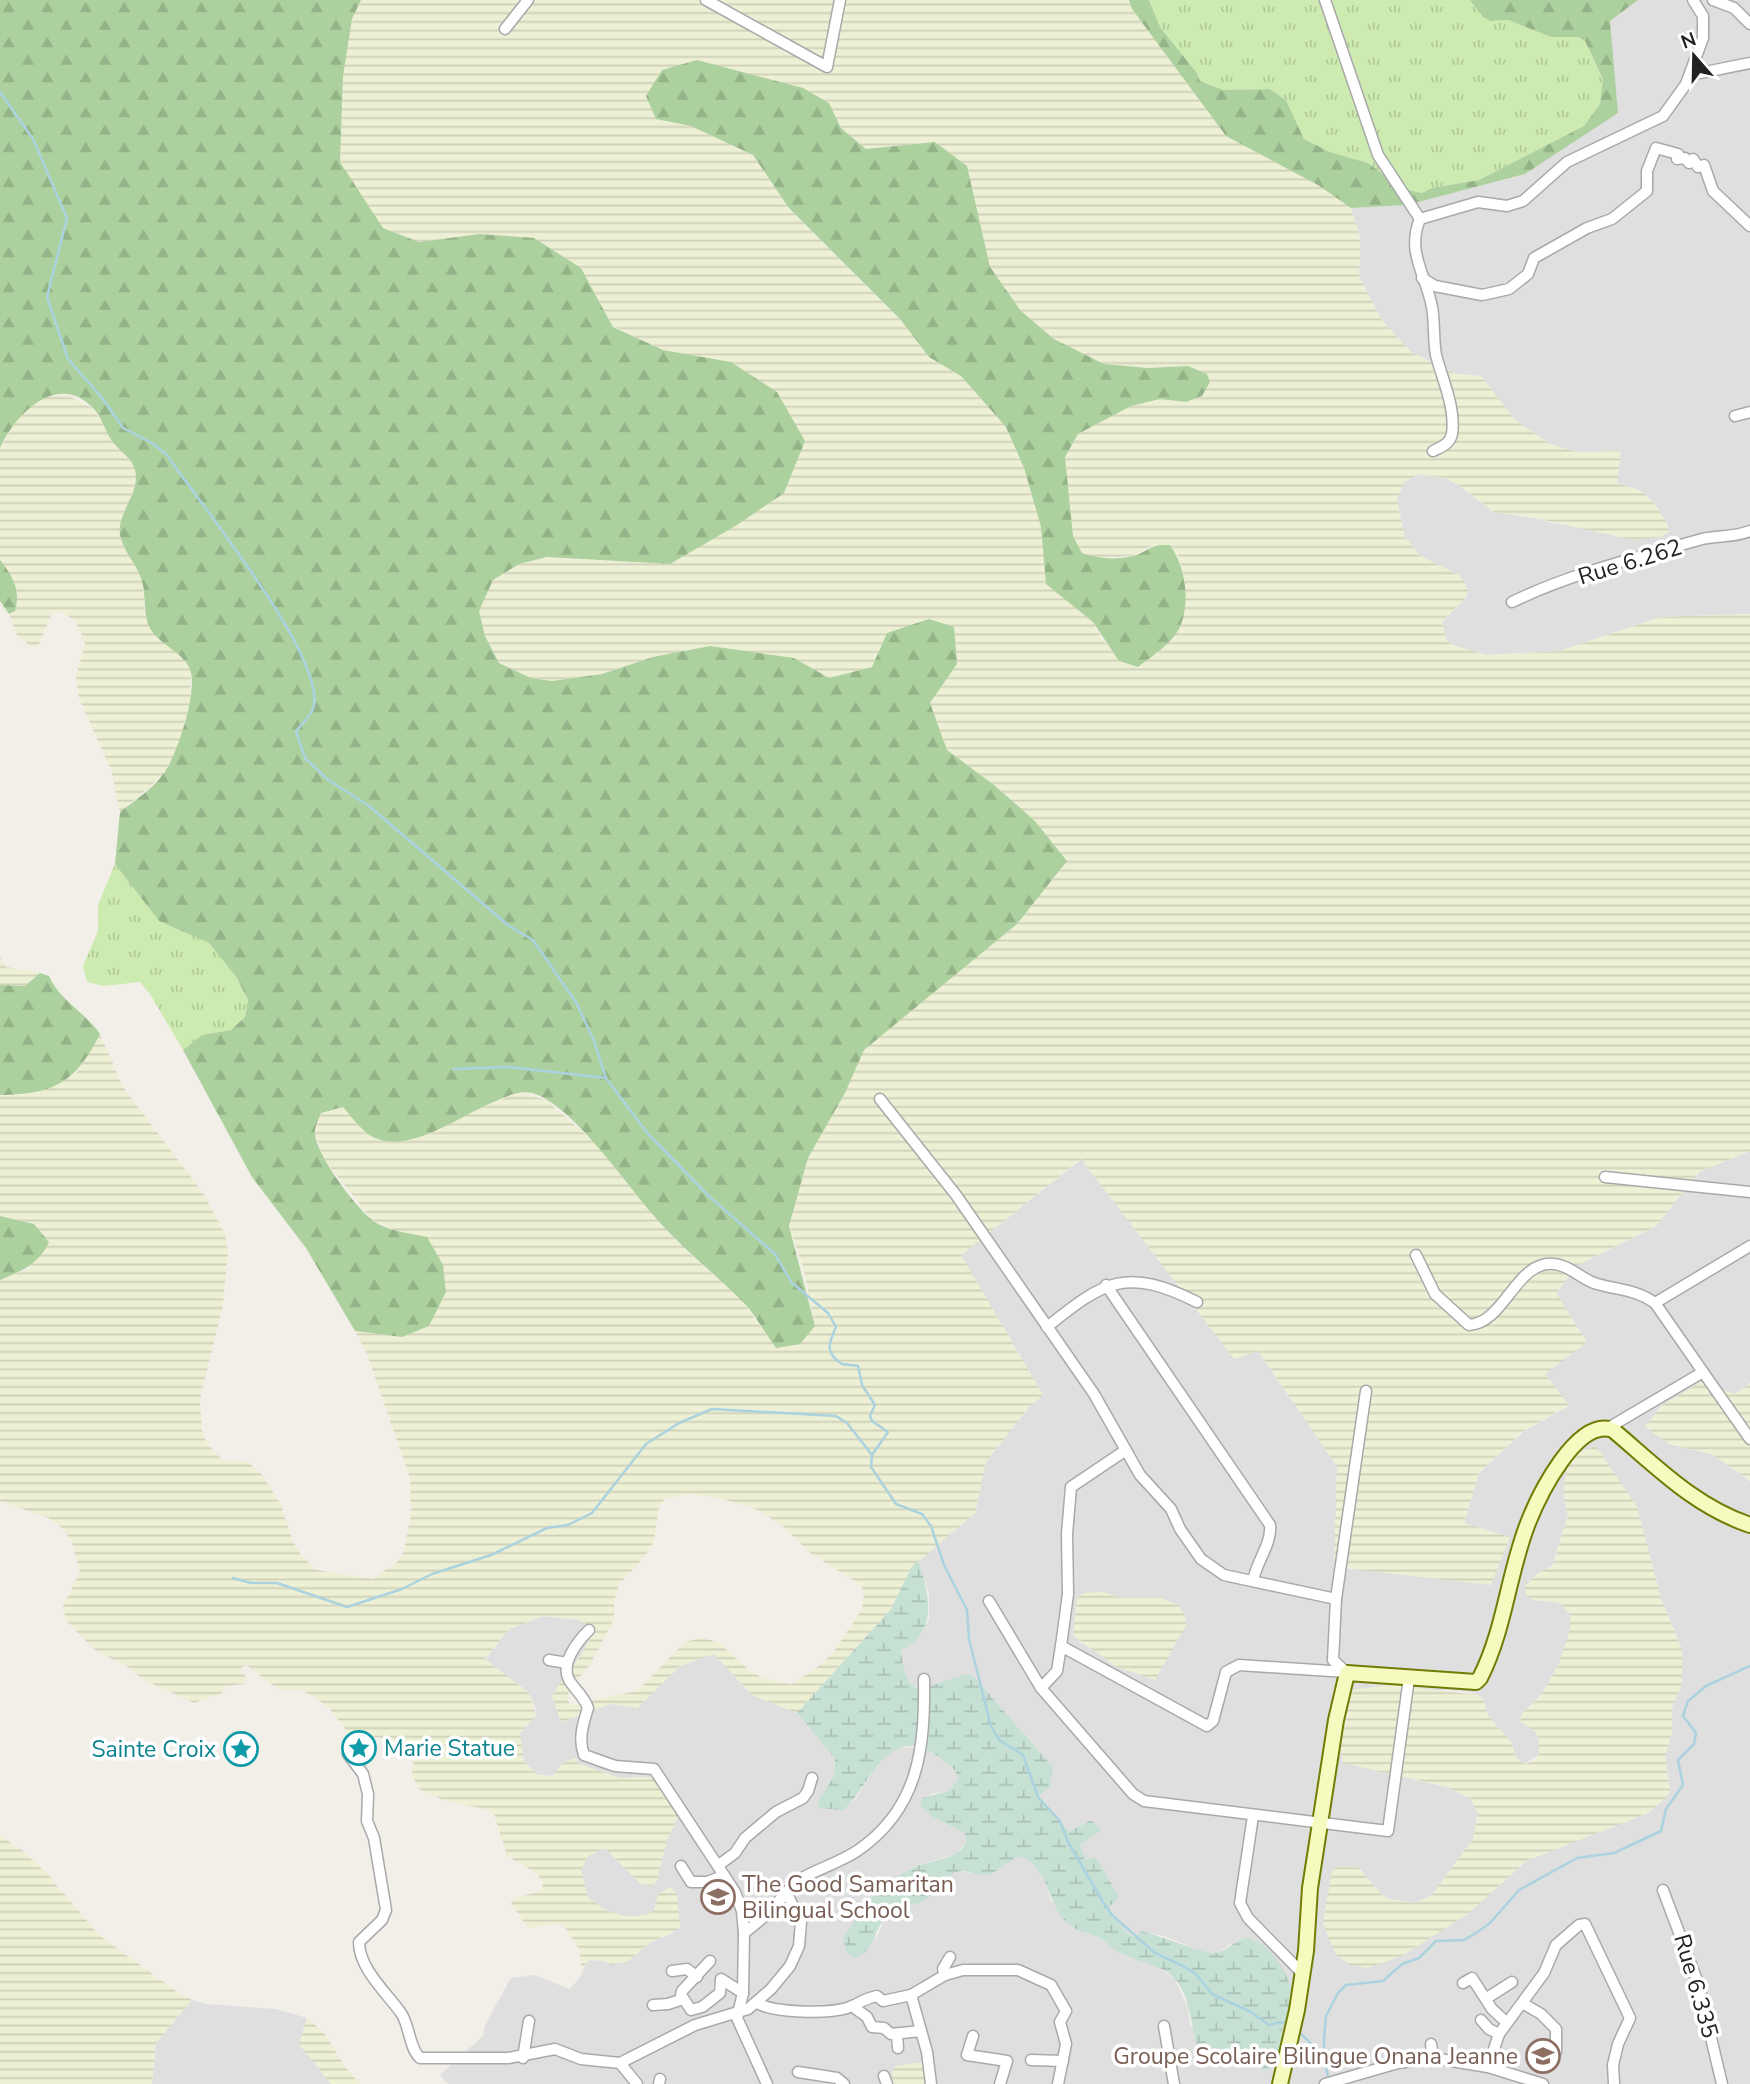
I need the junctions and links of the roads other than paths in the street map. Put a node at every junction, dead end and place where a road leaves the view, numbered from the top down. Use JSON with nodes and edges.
{"nodes":[{"id":1,"x":528,"y":0,"type":"edge"},
{"id":2,"x":706,"y":0,"type":"edge"},
{"id":3,"x":840,"y":0,"type":"edge"},
{"id":4,"x":1325,"y":0,"type":"edge"},
{"id":5,"x":1693,"y":0,"type":"edge"},
{"id":6,"x":1713,"y":0,"type":"edge"},
{"id":7,"x":1750,"y":24,"type":"edge"},
{"id":8,"x":505,"y":29,"type":"dead end"},
{"id":9,"x":1750,"y":63,"type":"edge"},
{"id":10,"x":1690,"y":75,"type":"junction"},
{"id":11,"x":1420,"y":219,"type":"junction"},
{"id":12,"x":1750,"y":226,"type":"edge"},
{"id":13,"x":1422,"y":278,"type":"junction"},
{"id":14,"x":1750,"y":412,"type":"edge"},
{"id":15,"x":1735,"y":416,"type":"dead end"},
{"id":16,"x":1433,"y":451,"type":"dead end"},
{"id":17,"x":1750,"y":531,"type":"edge"},
{"id":18,"x":1512,"y":602,"type":"dead end"},
{"id":19,"x":880,"y":1099,"type":"dead end"},
{"id":20,"x":1605,"y":1177,"type":"dead end"},
{"id":21,"x":1750,"y":1192,"type":"edge"},
{"id":22,"x":1750,"y":1246,"type":"edge"},
{"id":23,"x":1416,"y":1255,"type":"dead end"},
{"id":24,"x":1106,"y":1285,"type":"junction"},
{"id":25,"x":1198,"y":1302,"type":"dead end"},
{"id":26,"x":1655,"y":1303,"type":"junction"},
{"id":27,"x":1047,"y":1327,"type":"junction"},
{"id":28,"x":1703,"y":1372,"type":"junction"},
{"id":29,"x":1366,"y":1391,"type":"dead end"},
{"id":30,"x":1608,"y":1428,"type":"junction"},
{"id":31,"x":1750,"y":1440,"type":"edge"},
{"id":32,"x":1126,"y":1450,"type":"junction"},
{"id":33,"x":1750,"y":1525,"type":"edge"},
{"id":34,"x":1253,"y":1581,"type":"junction"},
{"id":35,"x":1336,"y":1599,"type":"junction"},
{"id":36,"x":989,"y":1601,"type":"dead end"},
{"id":37,"x":589,"y":1630,"type":"dead end"},
{"id":38,"x":1061,"y":1646,"type":"junction"},
{"id":39,"x":549,"y":1660,"type":"dead end"},
{"id":40,"x":567,"y":1663,"type":"junction"},
{"id":41,"x":1347,"y":1672,"type":"junction"},
{"id":42,"x":1409,"y":1678,"type":"junction"},
{"id":43,"x":924,"y":1679,"type":"dead end"},
{"id":44,"x":1041,"y":1688,"type":"junction"},
{"id":45,"x":348,"y":1754,"type":"dead end"},
{"id":46,"x":812,"y":1778,"type":"dead end"},
{"id":47,"x":1253,"y":1816,"type":"junction"},
{"id":48,"x":1321,"y":1822,"type":"junction"},
{"id":49,"x":720,"y":1864,"type":"junction"},
{"id":50,"x":681,"y":1866,"type":"dead end"},
{"id":51,"x":723,"y":1875,"type":"junction"},
{"id":52,"x":1663,"y":1890,"type":"dead end"},
{"id":53,"x":786,"y":1892,"type":"junction"},
{"id":54,"x":744,"y":1933,"type":"junction"},
{"id":55,"x":950,"y":1957,"type":"dead end"},
{"id":56,"x":710,"y":1961,"type":"dead end"},
{"id":57,"x":672,"y":1971,"type":"dead end"},
{"id":58,"x":1303,"y":1973,"type":"junction"},
{"id":59,"x":945,"y":1975,"type":"junction"},
{"id":60,"x":696,"y":1977,"type":"junction"},
{"id":61,"x":1512,"y":1982,"type":"dead end"},
{"id":62,"x":1462,"y":1983,"type":"dead end"},
{"id":63,"x":743,"y":1993,"type":"junction"},
{"id":64,"x":911,"y":1995,"type":"junction"},
{"id":65,"x":1487,"y":1998,"type":"junction"},
{"id":66,"x":683,"y":1999,"type":"junction"},
{"id":67,"x":757,"y":2003,"type":"junction"},
{"id":68,"x":1524,"y":2004,"type":"junction"},
{"id":69,"x":653,"y":2005,"type":"dead end"},
{"id":70,"x":852,"y":2006,"type":"junction"},
{"id":71,"x":738,"y":2012,"type":"junction"},
{"id":72,"x":1481,"y":2020,"type":"dead end"},
{"id":73,"x":529,"y":2021,"type":"dead end"},
{"id":74,"x":1506,"y":2022,"type":"junction"},
{"id":75,"x":1164,"y":2026,"type":"dead end"},
{"id":76,"x":921,"y":2031,"type":"junction"},
{"id":77,"x":1499,"y":2034,"type":"junction"},
{"id":78,"x":897,"y":2035,"type":"junction"},
{"id":79,"x":973,"y":2036,"type":"dead end"},
{"id":80,"x":1431,"y":2045,"type":"dead end"},
{"id":81,"x":898,"y":2048,"type":"dead end"},
{"id":82,"x":1556,"y":2052,"type":"dead end"},
{"id":83,"x":1433,"y":2058,"type":"junction"},
{"id":84,"x":522,"y":2059,"type":"junction"},
{"id":85,"x":1031,"y":2060,"type":"dead end"},
{"id":86,"x":1063,"y":2061,"type":"junction"},
{"id":87,"x":620,"y":2063,"type":"junction"},
{"id":88,"x":1488,"y":2067,"type":"junction"},
{"id":89,"x":798,"y":2071,"type":"dead end"},
{"id":90,"x":637,"y":2084,"type":"edge"},
{"id":91,"x":767,"y":2084,"type":"edge"},
{"id":92,"x":844,"y":2084,"type":"edge"},
{"id":93,"x":931,"y":2084,"type":"edge"},
{"id":94,"x":1000,"y":2084,"type":"edge"},
{"id":95,"x":1058,"y":2084,"type":"edge"},
{"id":96,"x":1174,"y":2084,"type":"edge"},
{"id":97,"x":1280,"y":2084,"type":"edge"},
{"id":98,"x":1325,"y":2084,"type":"edge"},
{"id":99,"x":1543,"y":2084,"type":"edge"},
{"id":100,"x":1614,"y":2084,"type":"edge"},
{"id":101,"x":1722,"y":2084,"type":"edge"}],
"edges":[{"from":1,"to":8,"type":"street"},
{"from":2,"to":3,"type":"street"},
{"from":4,"to":11,"type":"street"},
{"from":5,"to":10,"type":"street"},
{"from":6,"to":7,"type":"street"},
{"from":9,"to":10,"type":"street"},
{"from":10,"to":11,"type":"street"},
{"from":11,"to":13,"type":"street"},
{"from":12,"to":13,"type":"street"},
{"from":13,"to":16,"type":"street"},
{"from":14,"to":15,"type":"street"},
{"from":17,"to":18,"type":"street","name":"Rue 6.262"},
{"from":19,"to":27,"type":"street"},
{"from":20,"to":21,"type":"street"},
{"from":22,"to":26,"type":"street"},
{"from":23,"to":26,"type":"street"},
{"from":24,"to":25,"type":"street"},
{"from":24,"to":27,"type":"street"},
{"from":24,"to":34,"type":"street"},
{"from":26,"to":28,"type":"street"},
{"from":27,"to":32,"type":"street"},
{"from":28,"to":30,"type":"street"},
{"from":28,"to":31,"type":"street"},
{"from":29,"to":35,"type":"street"},
{"from":30,"to":33,"type":"street"},
{"from":30,"to":42,"type":"street"},
{"from":32,"to":34,"type":"street"},
{"from":32,"to":38,"type":"street"},
{"from":34,"to":35,"type":"street"},
{"from":35,"to":41,"type":"street"},
{"from":36,"to":44,"type":"street"},
{"from":37,"to":40,"type":"street"},
{"from":38,"to":41,"type":"street"},
{"from":38,"to":44,"type":"street"},
{"from":39,"to":40,"type":"street"},
{"from":40,"to":49,"type":"street"},
{"from":41,"to":42,"type":"street"},
{"from":41,"to":48,"type":"street"},
{"from":42,"to":48,"type":"street"},
{"from":43,"to":53,"type":"street"},
{"from":44,"to":47,"type":"street"},
{"from":45,"to":84,"type":"street"},
{"from":46,"to":49,"type":"street"},
{"from":47,"to":48,"type":"street"},
{"from":47,"to":58,"type":"street"},
{"from":48,"to":58,"type":"street"},
{"from":49,"to":51,"type":"street"},
{"from":50,"to":51,"type":"street"},
{"from":51,"to":54,"type":"street"},
{"from":52,"to":101,"type":"street","name":"Rue 6.335"},
{"from":53,"to":54,"type":"street"},
{"from":53,"to":67,"type":"street"},
{"from":54,"to":63,"type":"street"},
{"from":55,"to":59,"type":"street"},
{"from":56,"to":60,"type":"street"},
{"from":57,"to":60,"type":"street"},
{"from":58,"to":97,"type":"street"},
{"from":59,"to":64,"type":"street"},
{"from":59,"to":86,"type":"street"},
{"from":60,"to":66,"type":"street"},
{"from":61,"to":65,"type":"street"},
{"from":62,"to":65,"type":"street"},
{"from":63,"to":66,"type":"street"},
{"from":63,"to":71,"type":"street"},
{"from":64,"to":70,"type":"street"},
{"from":64,"to":76,"type":"street"},
{"from":65,"to":74,"type":"street"},
{"from":66,"to":69,"type":"street"},
{"from":67,"to":70,"type":"street"},
{"from":67,"to":71,"type":"street"},
{"from":68,"to":74,"type":"street"},
{"from":68,"to":82,"type":"street"},
{"from":68,"to":100,"type":"street"},
{"from":70,"to":78,"type":"street"},
{"from":71,"to":87,"type":"street"},
{"from":71,"to":91,"type":"street"},
{"from":72,"to":77,"type":"street"},
{"from":73,"to":84,"type":"street"},
{"from":74,"to":77,"type":"street"},
{"from":75,"to":96,"type":"street"},
{"from":76,"to":78,"type":"street"},
{"from":76,"to":93,"type":"street"},
{"from":77,"to":88,"type":"street"},
{"from":78,"to":81,"type":"street"},
{"from":79,"to":94,"type":"street"},
{"from":80,"to":83,"type":"street"},
{"from":83,"to":88,"type":"street"},
{"from":83,"to":98,"type":"street"},
{"from":84,"to":87,"type":"street"},
{"from":85,"to":86,"type":"street"},
{"from":86,"to":95,"type":"street"},
{"from":87,"to":90,"type":"street"},
{"from":88,"to":99,"type":"street"},
{"from":89,"to":92,"type":"street"}]}
